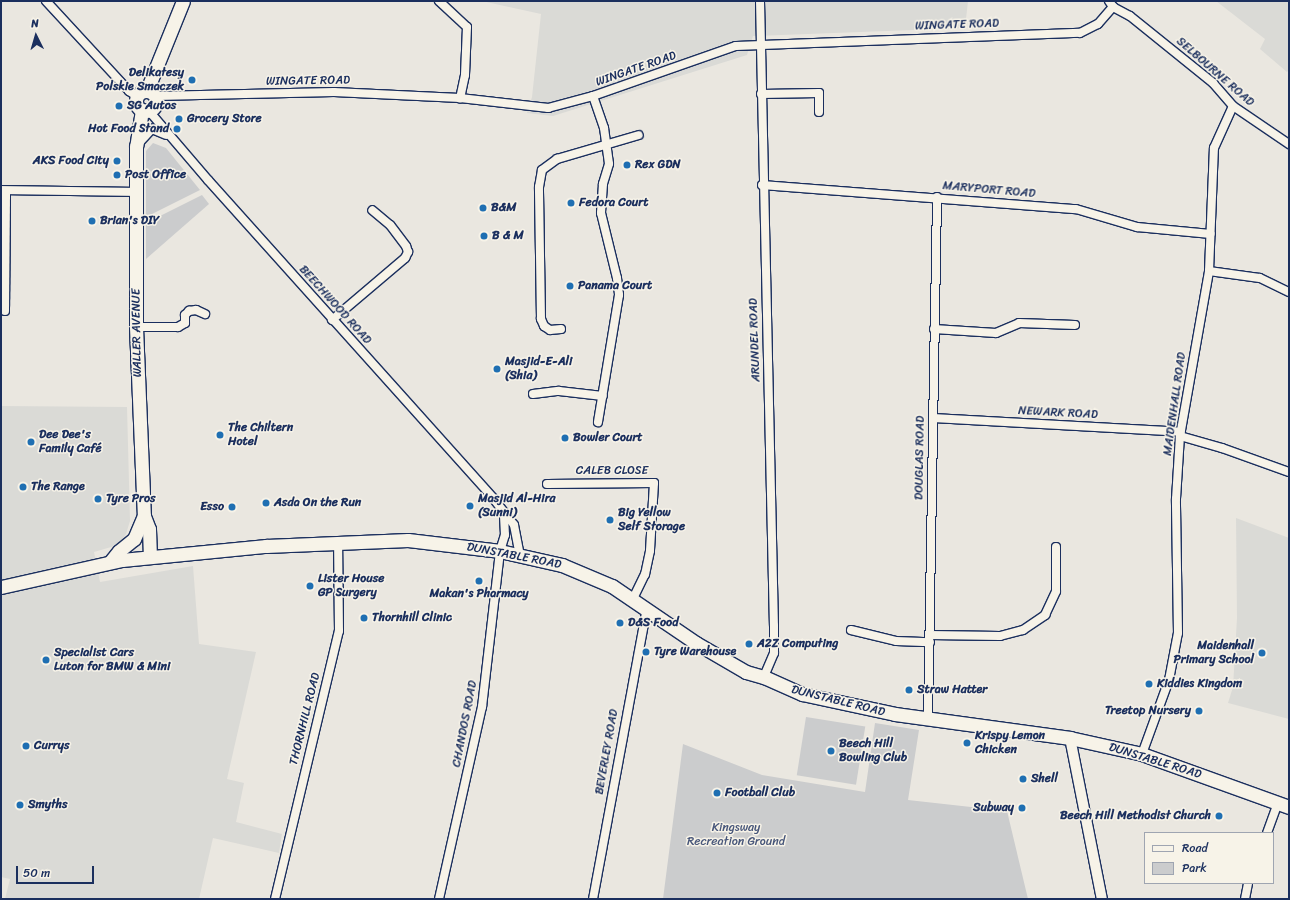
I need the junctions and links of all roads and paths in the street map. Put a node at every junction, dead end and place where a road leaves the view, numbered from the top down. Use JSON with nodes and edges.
{"nodes":[{"id":1,"x":46,"y":1,"type":"edge"},
{"id":2,"x":183,"y":1,"type":"edge"},
{"id":3,"x":439,"y":1,"type":"edge"},
{"id":4,"x":760,"y":1,"type":"edge"},
{"id":5,"x":1111,"y":4,"type":"edge"},
{"id":6,"x":760,"y":44,"type":"junction"},
{"id":7,"x":147,"y":94,"type":"junction"},
{"id":8,"x":761,"y":94,"type":"junction"},
{"id":9,"x":593,"y":96,"type":"junction"},
{"id":10,"x":460,"y":98,"type":"junction"},
{"id":11,"x":1233,"y":106,"type":"junction"},
{"id":12,"x":146,"y":111,"type":"junction"},
{"id":13,"x":819,"y":112,"type":"dead end"},
{"id":14,"x":639,"y":136,"type":"dead end"},
{"id":15,"x":170,"y":137,"type":"junction"},
{"id":16,"x":1289,"y":144,"type":"edge"},
{"id":17,"x":136,"y":146,"type":"junction"},
{"id":18,"x":606,"y":146,"type":"junction"},
{"id":19,"x":762,"y":185,"type":"junction"},
{"id":20,"x":3,"y":190,"type":"edge"},
{"id":21,"x":136,"y":192,"type":"junction"},
{"id":22,"x":937,"y":197,"type":"junction"},
{"id":23,"x":372,"y":210,"type":"dead end"},
{"id":24,"x":1212,"y":234,"type":"junction"},
{"id":25,"x":1209,"y":271,"type":"junction"},
{"id":26,"x":1289,"y":292,"type":"edge"},
{"id":27,"x":5,"y":311,"type":"dead end"},
{"id":28,"x":205,"y":314,"type":"dead end"},
{"id":29,"x":332,"y":320,"type":"junction"},
{"id":30,"x":1075,"y":325,"type":"dead end"},
{"id":31,"x":136,"y":327,"type":"junction"},
{"id":32,"x":561,"y":330,"type":"dead end"},
{"id":33,"x":934,"y":330,"type":"junction"},
{"id":34,"x":533,"y":394,"type":"dead end"},
{"id":35,"x":603,"y":396,"type":"junction"},
{"id":36,"x":933,"y":418,"type":"junction"},
{"id":37,"x":598,"y":422,"type":"dead end"},
{"id":38,"x":1181,"y":434,"type":"junction"},
{"id":39,"x":1289,"y":472,"type":"edge"},
{"id":40,"x":547,"y":484,"type":"dead end"},
{"id":41,"x":504,"y":513,"type":"junction"},
{"id":42,"x":144,"y":516,"type":"junction"},
{"id":43,"x":338,"y":542,"type":"junction"},
{"id":44,"x":1056,"y":546,"type":"dead end"},
{"id":45,"x":500,"y":551,"type":"junction"},
{"id":46,"x":520,"y":555,"type":"junction"},
{"id":47,"x":150,"y":556,"type":"junction"},
{"id":48,"x":110,"y":562,"type":"junction"},
{"id":49,"x":1,"y":587,"type":"edge"},
{"id":50,"x":633,"y":599,"type":"junction"},
{"id":51,"x":647,"y":609,"type":"junction"},
{"id":52,"x":850,"y":630,"type":"dead end"},
{"id":53,"x":930,"y":639,"type":"junction"},
{"id":54,"x":764,"y":677,"type":"junction"},
{"id":55,"x":928,"y":719,"type":"junction"},
{"id":56,"x":1070,"y":738,"type":"junction"},
{"id":57,"x":1142,"y":754,"type":"junction"},
{"id":58,"x":1284,"y":805,"type":"edge"},
{"id":59,"x":1268,"y":832,"type":"edge"},
{"id":60,"x":1248,"y":884,"type":"edge"},
{"id":61,"x":275,"y":899,"type":"edge"},
{"id":62,"x":439,"y":899,"type":"edge"},
{"id":63,"x":593,"y":899,"type":"edge"},
{"id":64,"x":1102,"y":899,"type":"edge"},
{"id":65,"x":1245,"y":899,"type":"edge"}],
"edges":[{"from":1,"to":7,"type":"street"},
{"from":2,"to":7,"type":"main road"},
{"from":3,"to":10,"type":"street"},
{"from":4,"to":6,"type":"street","name":"ARUNDEL ROAD"},
{"from":5,"to":6,"type":"street","name":"WINGATE ROAD"},
{"from":5,"to":11,"type":"street","name":"SELBOURNE ROAD"},
{"from":6,"to":8,"type":"street","name":"ARUNDEL ROAD"},
{"from":6,"to":9,"type":"street","name":"WINGATE ROAD"},
{"from":7,"to":10,"type":"street","name":"WINGATE ROAD"},
{"from":7,"to":12,"type":"main road"},
{"from":7,"to":12,"type":"main road"},
{"from":8,"to":13,"type":"street"},
{"from":8,"to":19,"type":"street","name":"ARUNDEL ROAD"},
{"from":9,"to":10,"type":"street","name":"WINGATE ROAD"},
{"from":9,"to":18,"type":"street"},
{"from":11,"to":16,"type":"street","name":"SELBOURNE ROAD"},
{"from":11,"to":24,"type":"street","name":"MAIDENHALL ROAD"},
{"from":12,"to":15,"type":"street","name":"BEECHWOOD ROAD"},
{"from":12,"to":17,"type":"main road","name":"WALLER AVENUE"},
{"from":14,"to":18,"type":"street"},
{"from":15,"to":17,"type":"street"},
{"from":15,"to":29,"type":"street","name":"BEECHWOOD ROAD"},
{"from":17,"to":21,"type":"main road","name":"WALLER AVENUE"},
{"from":18,"to":32,"type":"street"},
{"from":18,"to":35,"type":"street"},
{"from":19,"to":22,"type":"street","name":"MARYPORT ROAD"},
{"from":19,"to":54,"type":"street","name":"ARUNDEL ROAD"},
{"from":20,"to":21,"type":"street"},
{"from":20,"to":27,"type":"street"},
{"from":21,"to":31,"type":"main road","name":"WALLER AVENUE"},
{"from":22,"to":24,"type":"street","name":"MARYPORT ROAD"},
{"from":22,"to":33,"type":"street","name":"DOUGLAS ROAD"},
{"from":23,"to":29,"type":"street"},
{"from":24,"to":25,"type":"street","name":"MAIDENHALL ROAD"},
{"from":25,"to":26,"type":"street"},
{"from":25,"to":38,"type":"street","name":"MAIDENHALL ROAD"},
{"from":28,"to":31,"type":"street"},
{"from":29,"to":41,"type":"street","name":"BEECHWOOD ROAD"},
{"from":30,"to":33,"type":"street"},
{"from":31,"to":42,"type":"main road","name":"WALLER AVENUE"},
{"from":33,"to":36,"type":"street","name":"DOUGLAS ROAD"},
{"from":34,"to":35,"type":"street"},
{"from":35,"to":37,"type":"street"},
{"from":36,"to":38,"type":"street","name":"NEWARK ROAD"},
{"from":36,"to":53,"type":"street","name":"DOUGLAS ROAD"},
{"from":38,"to":39,"type":"street","name":"NEWARK ROAD"},
{"from":38,"to":57,"type":"street","name":"MAIDENHALL ROAD"},
{"from":40,"to":50,"type":"street","name":"CALEB CLOSE"},
{"from":41,"to":45,"type":"street"},
{"from":41,"to":46,"type":"street","name":"BEECHWOOD ROAD"},
{"from":42,"to":47,"type":"main road","name":"WALLER AVENUE"},
{"from":42,"to":48,"type":"main road"},
{"from":43,"to":45,"type":"main road","name":"DUNSTABLE ROAD"},
{"from":43,"to":47,"type":"main road","name":"DUNSTABLE ROAD"},
{"from":43,"to":61,"type":"street","name":"THORNHILL ROAD"},
{"from":44,"to":53,"type":"street"},
{"from":45,"to":46,"type":"main road","name":"DUNSTABLE ROAD"},
{"from":45,"to":62,"type":"street","name":"CHANDOS ROAD"},
{"from":46,"to":50,"type":"main road","name":"DUNSTABLE ROAD"},
{"from":47,"to":48,"type":"main road","name":"DUNSTABLE ROAD"},
{"from":48,"to":49,"type":"main road","name":"DUNSTABLE ROAD"},
{"from":50,"to":51,"type":"main road","name":"DUNSTABLE ROAD"},
{"from":51,"to":54,"type":"main road","name":"DUNSTABLE ROAD"},
{"from":51,"to":63,"type":"street","name":"BEVERLEY ROAD"},
{"from":52,"to":53,"type":"street"},
{"from":53,"to":55,"type":"street","name":"DOUGLAS ROAD"},
{"from":54,"to":55,"type":"main road","name":"DUNSTABLE ROAD"},
{"from":55,"to":56,"type":"main road","name":"DUNSTABLE ROAD"},
{"from":56,"to":57,"type":"main road","name":"DUNSTABLE ROAD"},
{"from":56,"to":64,"type":"street"},
{"from":57,"to":58,"type":"main road","name":"DUNSTABLE ROAD"},
{"from":58,"to":59,"type":"street"},
{"from":60,"to":65,"type":"street"}]}
